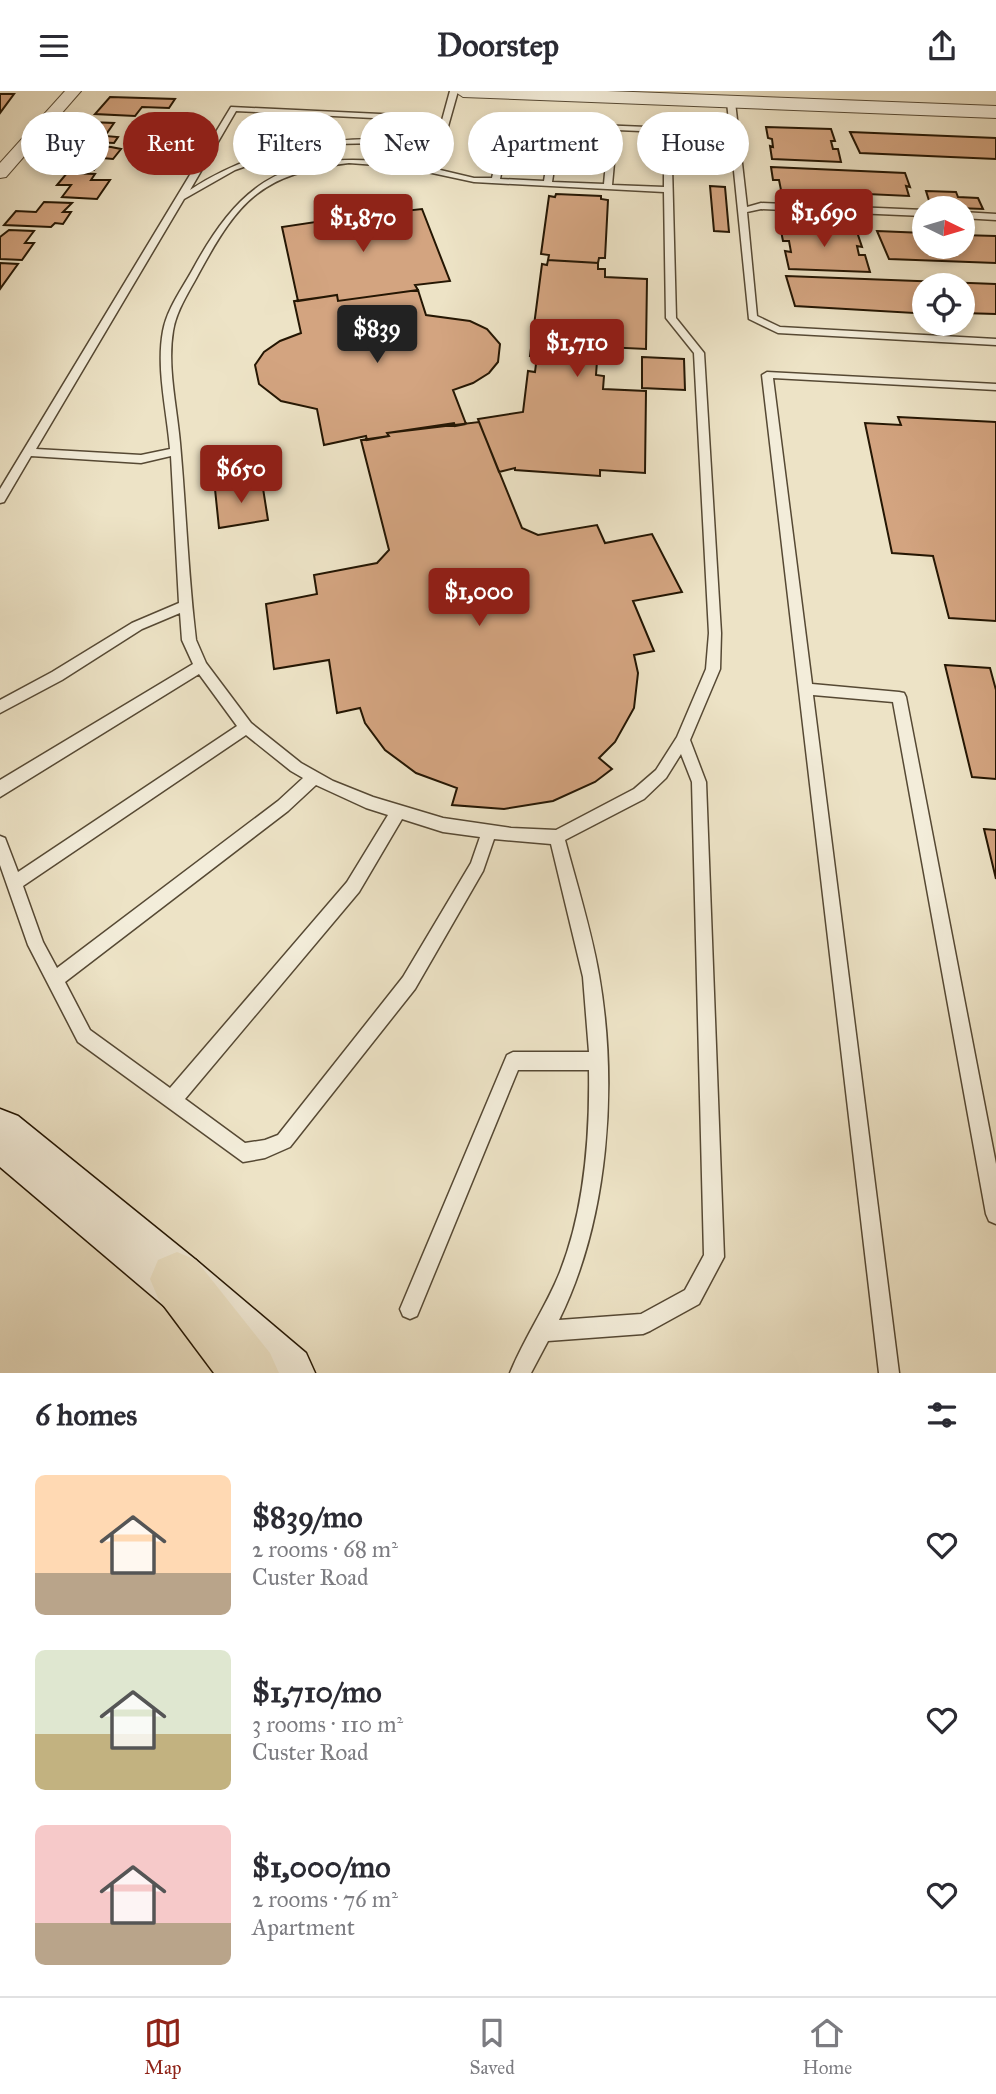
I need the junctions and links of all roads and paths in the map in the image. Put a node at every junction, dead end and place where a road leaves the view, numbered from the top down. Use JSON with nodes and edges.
{"nodes":[{"id":1,"x":73,"y":91,"type":"edge"},
{"id":2,"x":454,"y":91,"type":"edge"},
{"id":3,"x":463,"y":91,"type":"edge"},
{"id":4,"x":562,"y":93,"type":"edge"},
{"id":5,"x":691,"y":96,"type":"edge"},
{"id":6,"x":731,"y":102,"type":"junction"},
{"id":7,"x":448,"y":112,"type":"edge"},
{"id":8,"x":996,"y":112,"type":"edge"},
{"id":9,"x":360,"y":115,"type":"edge"},
{"id":10,"x":623,"y":128,"type":"edge"},
{"id":11,"x":360,"y":141,"type":"edge"},
{"id":12,"x":360,"y":163,"type":"edge"},
{"id":13,"x":0,"y":173,"type":"edge"},
{"id":14,"x":449,"y":175,"type":"edge"},
{"id":15,"x":496,"y":175,"type":"edge"},
{"id":16,"x":549,"y":175,"type":"edge"},
{"id":17,"x":609,"y":175,"type":"edge"},
{"id":18,"x":495,"y":181,"type":"junction"},
{"id":19,"x":548,"y":184,"type":"junction"},
{"id":20,"x":608,"y":187,"type":"junction"},
{"id":21,"x":668,"y":190,"type":"junction"},
{"id":22,"x":179,"y":200,"type":"junction"},
{"id":23,"x":743,"y":210,"type":"junction"},
{"id":24,"x":912,"y":212,"type":"edge"},
{"id":25,"x":975,"y":216,"type":"edge"},
{"id":26,"x":996,"y":217,"type":"edge"},
{"id":27,"x":996,"y":342,"type":"edge"},
{"id":28,"x":996,"y":387,"type":"edge"},
{"id":29,"x":176,"y":450,"type":"junction"},
{"id":30,"x":28,"y":452,"type":"junction"},
{"id":31,"x":0,"y":499,"type":"edge"},
{"id":32,"x":186,"y":606,"type":"junction"},
{"id":33,"x":201,"y":666,"type":"junction"},
{"id":34,"x":806,"y":689,"type":"junction"},
{"id":35,"x":0,"y":707,"type":"edge"},
{"id":36,"x":246,"y":727,"type":"junction"},
{"id":37,"x":683,"y":740,"type":"junction"},
{"id":38,"x":315,"y":777,"type":"junction"},
{"id":39,"x":0,"y":791,"type":"edge"},
{"id":40,"x":398,"y":812,"type":"junction"},
{"id":41,"x":489,"y":832,"type":"junction"},
{"id":42,"x":557,"y":837,"type":"junction"},
{"id":43,"x":0,"y":843,"type":"edge"},
{"id":44,"x":14,"y":883,"type":"junction"},
{"id":45,"x":54,"y":980,"type":"junction"},
{"id":46,"x":596,"y":1061,"type":"junction"},
{"id":47,"x":172,"y":1100,"type":"junction"},
{"id":48,"x":0,"y":1134,"type":"edge"},
{"id":49,"x":996,"y":1214,"type":"edge"},
{"id":50,"x":177,"y":1279,"type":"junction"},
{"id":51,"x":410,"y":1309,"type":"dead end"},
{"id":52,"x":542,"y":1331,"type":"junction"},
{"id":53,"x":250,"y":1373,"type":"edge"},
{"id":54,"x":286,"y":1373,"type":"edge"},
{"id":55,"x":520,"y":1373,"type":"edge"},
{"id":56,"x":889,"y":1373,"type":"edge"}],
"edges":[{"from":1,"to":13,"type":"street"},
{"from":2,"to":7,"type":"lane"},
{"from":3,"to":4,"type":"street"},
{"from":4,"to":5,"type":"street"},
{"from":5,"to":6,"type":"street"},
{"from":6,"to":8,"type":"street"},
{"from":6,"to":23,"type":"lane"},
{"from":9,"to":22,"type":"lane"},
{"from":10,"to":21,"type":"lane"},
{"from":11,"to":22,"type":"lane"},
{"from":12,"to":29,"type":"lane"},
{"from":14,"to":18,"type":"lane"},
{"from":15,"to":18,"type":"lane"},
{"from":16,"to":19,"type":"lane"},
{"from":17,"to":20,"type":"lane"},
{"from":18,"to":19,"type":"lane"},
{"from":19,"to":20,"type":"lane"},
{"from":20,"to":21,"type":"lane"},
{"from":21,"to":37,"type":"lane"},
{"from":22,"to":30,"type":"lane"},
{"from":23,"to":24,"type":"lane"},
{"from":23,"to":27,"type":"lane"},
{"from":25,"to":26,"type":"lane"},
{"from":28,"to":34,"type":"lane"},
{"from":29,"to":30,"type":"lane"},
{"from":29,"to":32,"type":"lane"},
{"from":30,"to":31,"type":"lane"},
{"from":32,"to":33,"type":"lane"},
{"from":32,"to":35,"type":"lane"},
{"from":33,"to":36,"type":"lane"},
{"from":33,"to":39,"type":"lane"},
{"from":34,"to":49,"type":"lane"},
{"from":34,"to":56,"type":"lane"},
{"from":36,"to":38,"type":"lane"},
{"from":36,"to":44,"type":"lane"},
{"from":37,"to":42,"type":"lane"},
{"from":37,"to":52,"type":"lane"},
{"from":38,"to":40,"type":"lane"},
{"from":38,"to":45,"type":"lane"},
{"from":40,"to":41,"type":"lane"},
{"from":40,"to":47,"type":"lane"},
{"from":41,"to":42,"type":"lane"},
{"from":41,"to":47,"type":"lane"},
{"from":42,"to":46,"type":"lane"},
{"from":43,"to":44,"type":"lane"},
{"from":44,"to":45,"type":"lane"},
{"from":45,"to":47,"type":"lane"},
{"from":46,"to":51,"type":"lane"},
{"from":46,"to":52,"type":"lane"},
{"from":48,"to":50,"type":"main road"},
{"from":50,"to":53,"type":"highway"},
{"from":50,"to":54,"type":"main road"},
{"from":52,"to":55,"type":"lane"}]}
